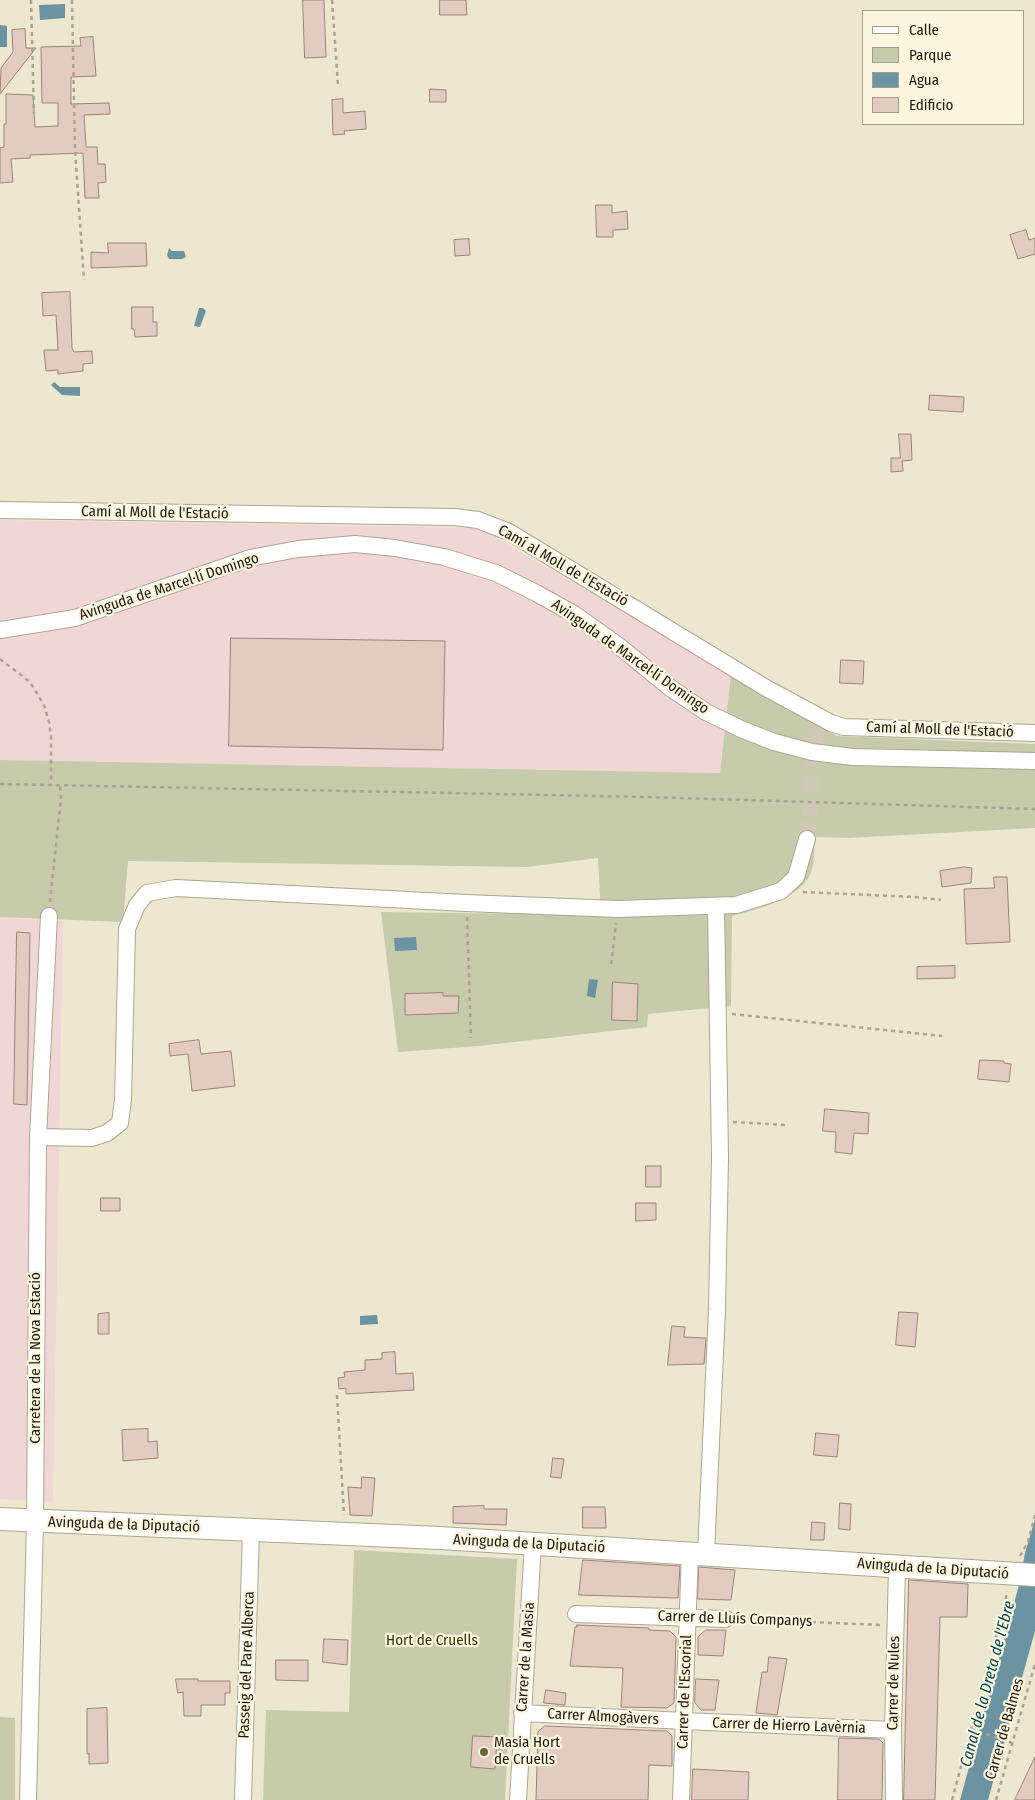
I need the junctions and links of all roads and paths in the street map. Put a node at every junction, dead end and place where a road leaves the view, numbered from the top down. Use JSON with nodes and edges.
{"nodes":[{"id":1,"x":31,"y":0,"type":"edge"},
{"id":2,"x":72,"y":0,"type":"edge"},
{"id":3,"x":332,"y":0,"type":"edge"},
{"id":4,"x":338,"y":85,"type":"dead end"},
{"id":5,"x":34,"y":114,"type":"dead end"},
{"id":6,"x":84,"y":280,"type":"dead end"},
{"id":7,"x":0,"y":510,"type":"edge"},
{"id":8,"x":0,"y":630,"type":"edge"},
{"id":9,"x":0,"y":659,"type":"edge"},
{"id":10,"x":1035,"y":733,"type":"edge"},
{"id":11,"x":1035,"y":760,"type":"edge"},
{"id":12,"x":0,"y":784,"type":"edge"},
{"id":13,"x":51,"y":784,"type":"junction"},
{"id":14,"x":60,"y":784,"type":"junction"},
{"id":15,"x":1035,"y":809,"type":"edge"},
{"id":16,"x":806,"y":839,"type":"tunnel mouth"},
{"id":17,"x":781,"y":891,"type":"junction"},
{"id":18,"x":941,"y":900,"type":"dead end"},
{"id":19,"x":466,"y":903,"type":"junction"},
{"id":20,"x":716,"y":906,"type":"junction"},
{"id":21,"x":618,"y":909,"type":"junction"},
{"id":22,"x":49,"y":916,"type":"joint"},
{"id":23,"x":610,"y":964,"type":"dead end"},
{"id":24,"x":718,"y":1012,"type":"junction"},
{"id":25,"x":942,"y":1036,"type":"dead end"},
{"id":26,"x":471,"y":1038,"type":"dead end"},
{"id":27,"x":720,"y":1121,"type":"junction"},
{"id":28,"x":787,"y":1125,"type":"dead end"},
{"id":29,"x":38,"y":1137,"type":"junction"},
{"id":30,"x":337,"y":1395,"type":"dead end"},
{"id":31,"x":1035,"y":1515,"type":"edge"},
{"id":32,"x":0,"y":1519,"type":"edge"},
{"id":33,"x":35,"y":1521,"type":"junction"},
{"id":34,"x":251,"y":1530,"type":"junction"},
{"id":35,"x":345,"y":1534,"type":"junction"},
{"id":36,"x":533,"y":1544,"type":"junction"},
{"id":37,"x":698,"y":1554,"type":"junction"},
{"id":38,"x":897,"y":1567,"type":"junction"},
{"id":39,"x":1022,"y":1575,"type":"edge"},
{"id":40,"x":576,"y":1614,"type":"dead end"},
{"id":41,"x":688,"y":1617,"type":"junction"},
{"id":42,"x":726,"y":1619,"type":"joint"},
{"id":43,"x":895,"y":1625,"type":"junction"},
{"id":44,"x":1035,"y":1664,"type":"edge"},
{"id":45,"x":522,"y":1713,"type":"junction"},
{"id":46,"x":684,"y":1722,"type":"junction"},
{"id":47,"x":893,"y":1730,"type":"junction"},
{"id":48,"x":971,"y":1730,"type":"junction"},
{"id":49,"x":1012,"y":1743,"type":"junction"},
{"id":50,"x":28,"y":1800,"type":"edge"},
{"id":51,"x":242,"y":1800,"type":"edge"},
{"id":52,"x":518,"y":1800,"type":"edge"},
{"id":53,"x":681,"y":1800,"type":"edge"},
{"id":54,"x":894,"y":1800,"type":"edge"},
{"id":55,"x":952,"y":1800,"type":"edge"},
{"id":56,"x":996,"y":1800,"type":"edge"}],
"edges":[{"from":1,"to":5,"type":"path"},
{"from":2,"to":6,"type":"path"},
{"from":3,"to":4,"type":"path"},
{"from":7,"to":10,"type":"street","name":"Camí al Moll de l'Estació"},
{"from":8,"to":11,"type":"street","name":"Avinguda de Marcel·lí Domingo"},
{"from":9,"to":13,"type":"path"},
{"from":12,"to":13,"type":"path"},
{"from":13,"to":14,"type":"path"},
{"from":14,"to":15,"type":"path"},
{"from":14,"to":22,"type":"path"},
{"from":16,"to":17,"type":"street"},
{"from":17,"to":18,"type":"path"},
{"from":17,"to":20,"type":"street"},
{"from":19,"to":21,"type":"street"},
{"from":19,"to":26,"type":"path"},
{"from":19,"to":29,"type":"street"},
{"from":20,"to":21,"type":"street"},
{"from":20,"to":24,"type":"street","name":"Carrer de l'Escorial"},
{"from":21,"to":23,"type":"path"},
{"from":22,"to":29,"type":"street","name":"Carretera de la Nova Estació"},
{"from":24,"to":25,"type":"path"},
{"from":24,"to":27,"type":"street","name":"Carrer de l'Escorial"},
{"from":27,"to":28,"type":"path"},
{"from":27,"to":37,"type":"street","name":"Carrer de l'Escorial"},
{"from":29,"to":33,"type":"street","name":"Carretera de la Nova Estació"},
{"from":30,"to":35,"type":"path"},
{"from":31,"to":39,"type":"path"},
{"from":32,"to":33,"type":"street","name":"Avinguda de la Diputació"},
{"from":33,"to":34,"type":"street","name":"Avinguda de la Diputació"},
{"from":33,"to":50,"type":"street","name":"Carretera de la Nova Estació"},
{"from":34,"to":35,"type":"street","name":"Avinguda de la Diputació"},
{"from":34,"to":51,"type":"street","name":"Passeig del Pare Alberca"},
{"from":35,"to":36,"type":"street","name":"Avinguda de la Diputació"},
{"from":36,"to":37,"type":"street","name":"Avinguda de la Diputació"},
{"from":36,"to":45,"type":"street","name":"Carrer de la Masia"},
{"from":37,"to":38,"type":"street","name":"Avinguda de la Diputació"},
{"from":37,"to":41,"type":"street","name":"Carrer de l'Escorial"},
{"from":38,"to":39,"type":"street","name":"Avinguda de la Diputació"},
{"from":38,"to":43,"type":"street","name":"Carrer de Nules"},
{"from":39,"to":48,"type":"path"},
{"from":40,"to":41,"type":"street","name":"Carrer de Lluís Companys"},
{"from":41,"to":42,"type":"street","name":"Carrer de Lluís Companys"},
{"from":41,"to":46,"type":"street","name":"Carrer de l'Escorial"},
{"from":42,"to":43,"type":"path","name":"Carrer de Lluís Companys"},
{"from":43,"to":47,"type":"street","name":"Carrer de Nules"},
{"from":44,"to":49,"type":"path","name":"Carrer de Balmes"},
{"from":45,"to":46,"type":"street","name":"Carrer Almogàvers"},
{"from":45,"to":52,"type":"street","name":"Carrer de la Masia"},
{"from":46,"to":47,"type":"street","name":"Carrer de Hierro Lavèrnia"},
{"from":46,"to":53,"type":"street","name":"Carrer de l'Escorial"},
{"from":47,"to":54,"type":"street","name":"Carrer de Nules"},
{"from":48,"to":49,"type":"path"},
{"from":48,"to":55,"type":"path"},
{"from":49,"to":56,"type":"path","name":"Carrer de Balmes"}]}
